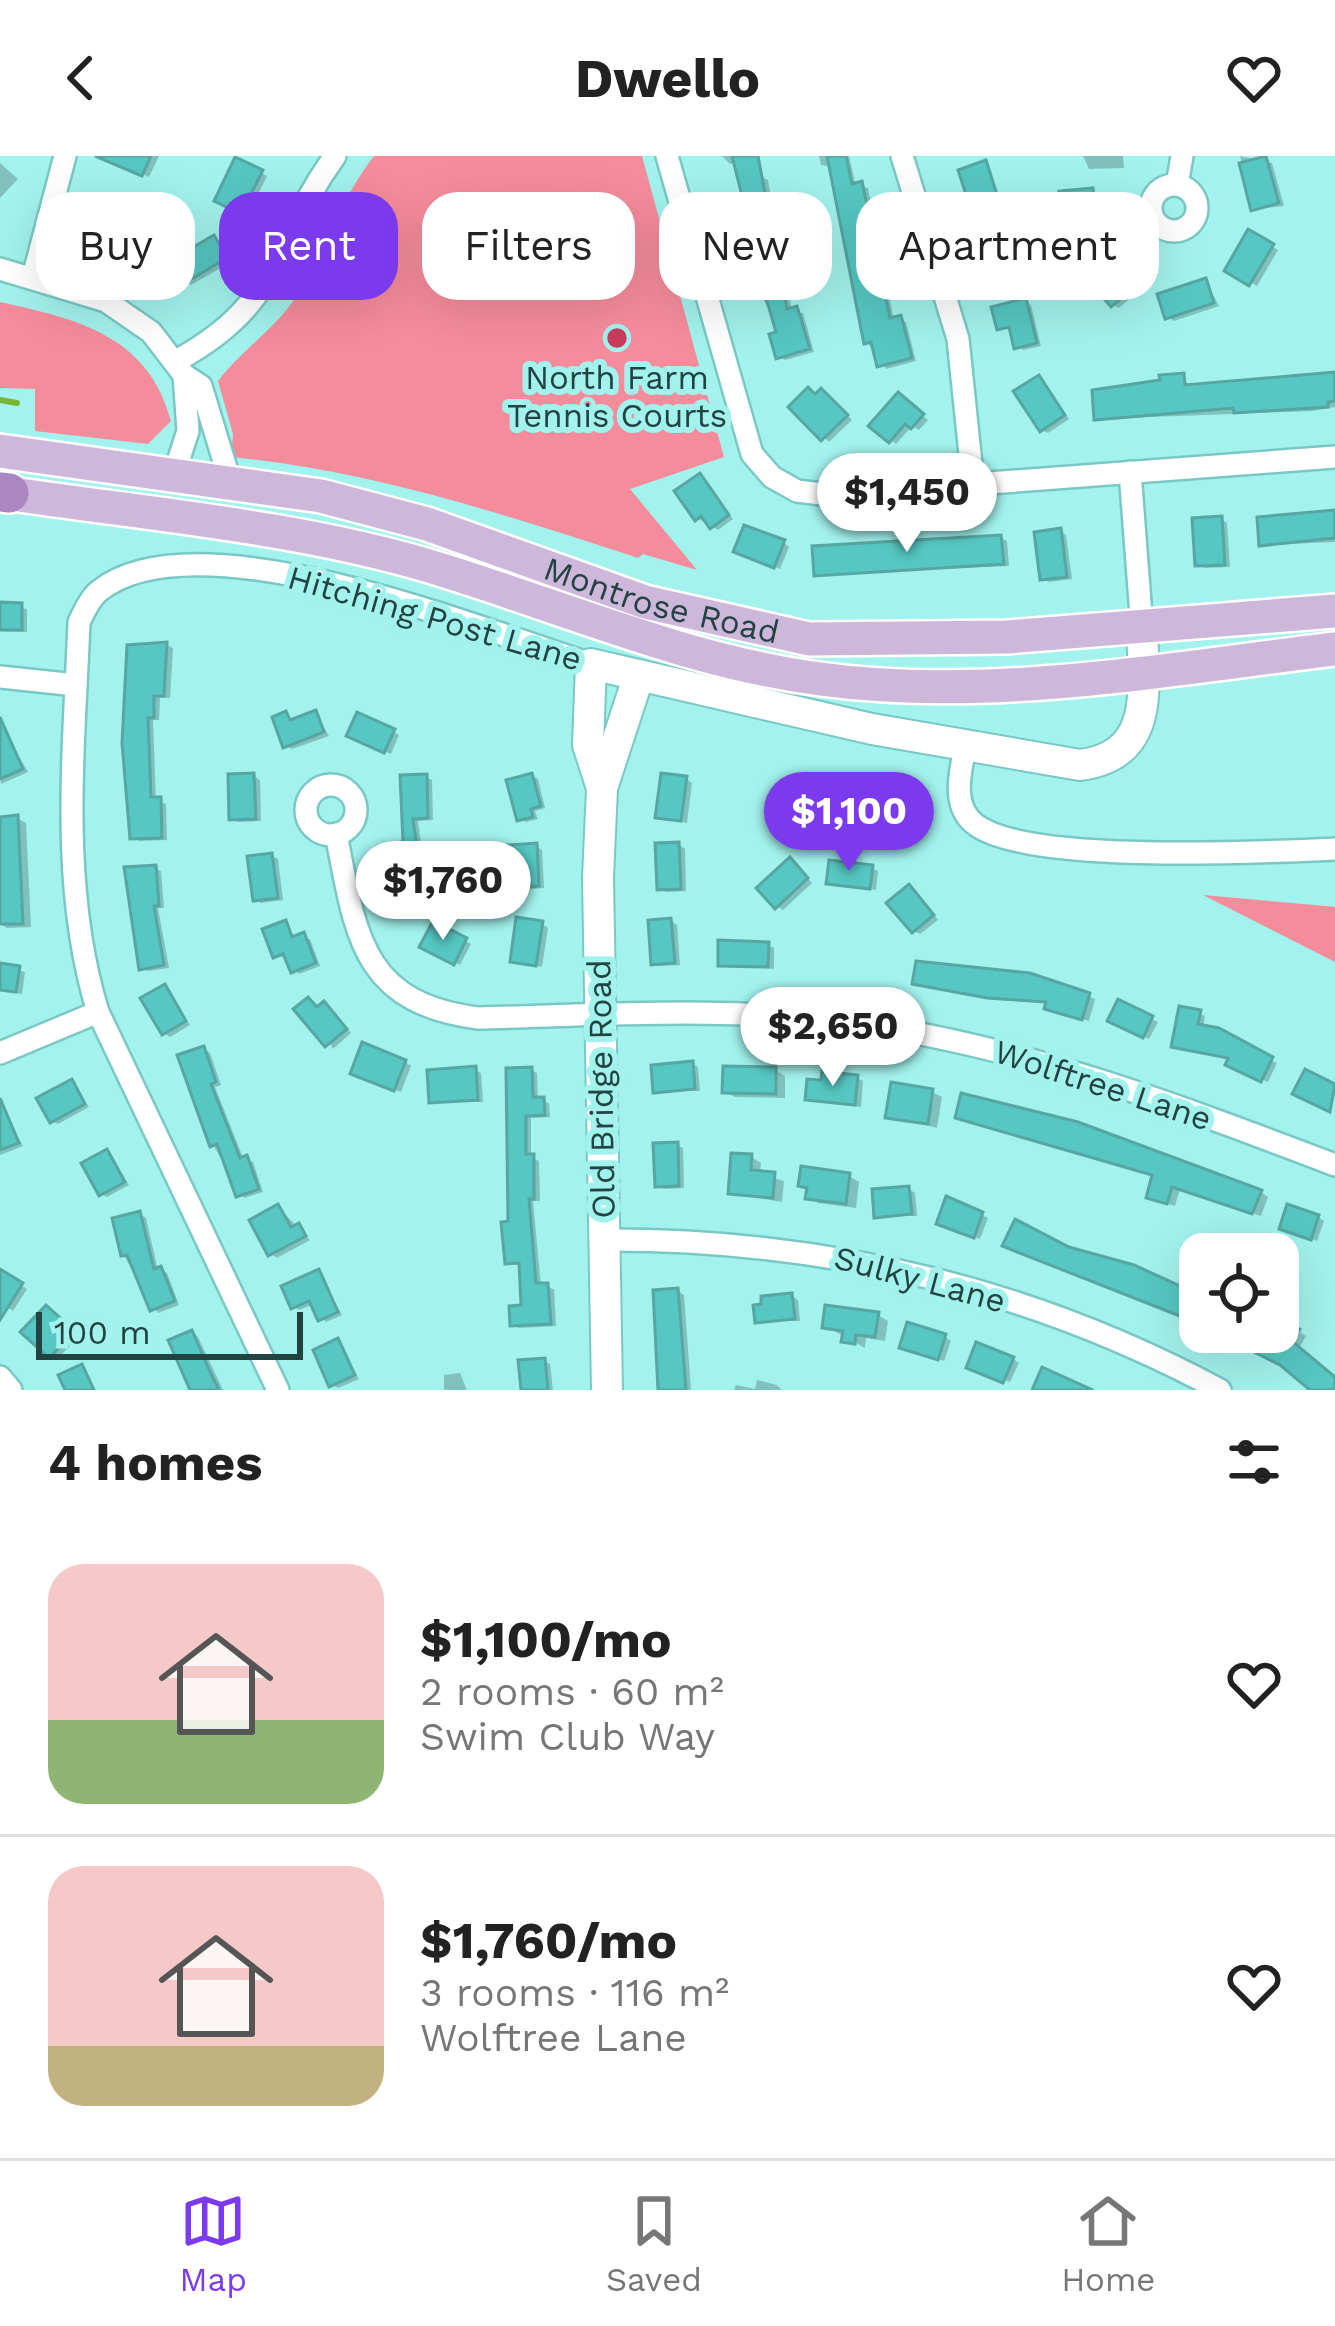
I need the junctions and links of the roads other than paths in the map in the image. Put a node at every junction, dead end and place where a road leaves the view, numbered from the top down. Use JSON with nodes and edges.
{"nodes":[{"id":1,"x":65,"y":156,"type":"edge"},
{"id":2,"x":335,"y":156,"type":"edge"},
{"id":3,"x":667,"y":156,"type":"edge"},
{"id":4,"x":902,"y":156,"type":"edge"},
{"id":5,"x":1182,"y":156,"type":"edge"},
{"id":6,"x":1177,"y":185,"type":"dead end"},
{"id":7,"x":0,"y":269,"type":"edge"},
{"id":8,"x":33,"y":277,"type":"junction"},
{"id":9,"x":180,"y":368,"type":"junction"},
{"id":10,"x":0,"y":451,"type":"edge"},
{"id":11,"x":1335,"y":457,"type":"edge"},
{"id":12,"x":1130,"y":472,"type":"junction"},
{"id":13,"x":174,"y":474,"type":"junction"},
{"id":14,"x":230,"y":481,"type":"junction"},
{"id":15,"x":973,"y":484,"type":"junction"},
{"id":16,"x":3,"y":492,"type":"edge"},
{"id":17,"x":1335,"y":610,"type":"edge"},
{"id":18,"x":1142,"y":628,"type":"junction"},
{"id":19,"x":1335,"y":649,"type":"edge"},
{"id":20,"x":591,"y":664,"type":"junction"},
{"id":21,"x":1143,"y":672,"type":"junction"},
{"id":22,"x":0,"y":677,"type":"edge"},
{"id":23,"x":638,"y":678,"type":"junction"},
{"id":24,"x":76,"y":685,"type":"junction"},
{"id":25,"x":965,"y":748,"type":"junction"},
{"id":26,"x":602,"y":788,"type":"junction"},
{"id":27,"x":336,"y":834,"type":"dead end"},
{"id":28,"x":1335,"y":849,"type":"edge"},
{"id":29,"x":98,"y":1012,"type":"junction"},
{"id":30,"x":599,"y":1015,"type":"junction"},
{"id":31,"x":0,"y":1053,"type":"edge"},
{"id":32,"x":1335,"y":1165,"type":"edge"},
{"id":33,"x":603,"y":1240,"type":"junction"},
{"id":34,"x":0,"y":1377,"type":"edge"},
{"id":35,"x":11,"y":1390,"type":"edge"},
{"id":36,"x":278,"y":1390,"type":"edge"},
{"id":37,"x":607,"y":1390,"type":"edge"},
{"id":38,"x":1220,"y":1390,"type":"edge"}],
"edges":[{"from":1,"to":8,"type":"street"},
{"from":2,"to":9,"type":"street"},
{"from":3,"to":15,"type":"street"},
{"from":4,"to":15,"type":"street"},
{"from":5,"to":6,"type":"street"},
{"from":7,"to":8,"type":"street"},
{"from":8,"to":9,"type":"street"},
{"from":9,"to":13,"type":"street"},
{"from":9,"to":14,"type":"street"},
{"from":10,"to":13,"type":"main road","name":"Montrose Road"},
{"from":11,"to":12,"type":"street"},
{"from":12,"to":15,"type":"street"},
{"from":12,"to":18,"type":"street"},
{"from":13,"to":14,"type":"main road","name":"Montrose Road"},
{"from":14,"to":18,"type":"main road","name":"Montrose Road"},
{"from":16,"to":21,"type":"main road","name":"Montrose Road"},
{"from":17,"to":18,"type":"main road","name":"Montrose Road"},
{"from":18,"to":21,"type":"street","name":"Hitching Post Lane"},
{"from":19,"to":21,"type":"main road","name":"Montrose Road"},
{"from":20,"to":23,"type":"street","name":"Hitching Post Lane"},
{"from":20,"to":24,"type":"street","name":"Hitching Post Lane"},
{"from":20,"to":26,"type":"street","name":"Old Bridge Road"},
{"from":21,"to":25,"type":"street","name":"Hitching Post Lane"},
{"from":22,"to":24,"type":"street"},
{"from":23,"to":25,"type":"street","name":"Hitching Post Lane"},
{"from":23,"to":26,"type":"street","name":"Old Bridge Road"},
{"from":24,"to":29,"type":"street","name":"Hitching Post Lane"},
{"from":25,"to":28,"type":"street"},
{"from":26,"to":30,"type":"street","name":"Old Bridge Road"},
{"from":27,"to":30,"type":"street","name":"Wolftree Lane"},
{"from":29,"to":31,"type":"street"},
{"from":29,"to":36,"type":"street","name":"Hitching Post Lane"},
{"from":30,"to":32,"type":"street","name":"Wolftree Lane"},
{"from":30,"to":33,"type":"street","name":"Old Bridge Road"},
{"from":33,"to":37,"type":"street","name":"Old Bridge Road"},
{"from":33,"to":38,"type":"street","name":"Sulky Lane"},
{"from":34,"to":35,"type":"street"}]}
